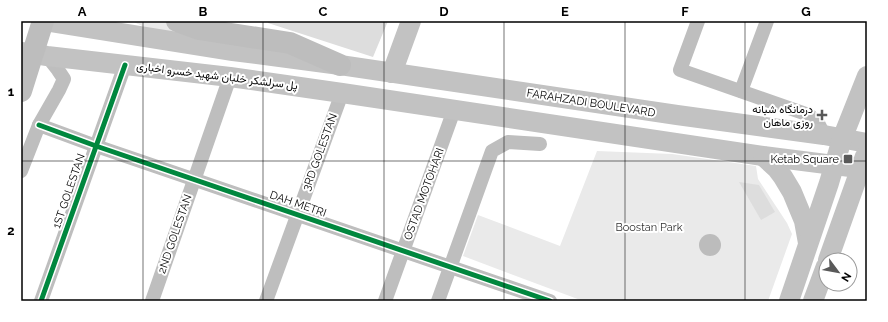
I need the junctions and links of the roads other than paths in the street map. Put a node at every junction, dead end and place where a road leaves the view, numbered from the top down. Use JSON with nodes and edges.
{"nodes":[{"id":1,"x":177,"y":21,"type":"edge"},
{"id":2,"x":411,"y":21,"type":"edge"},
{"id":3,"x":698,"y":21,"type":"edge"},
{"id":4,"x":766,"y":21,"type":"edge"},
{"id":5,"x":49,"y":22,"type":"edge"},
{"id":6,"x":21,"y":52,"type":"edge"},
{"id":7,"x":47,"y":56,"type":"junction"},
{"id":8,"x":125,"y":65,"type":"junction"},
{"id":9,"x":340,"y":65,"type":"junction"},
{"id":10,"x":392,"y":73,"type":"junction"},
{"id":11,"x":867,"y":76,"type":"edge"},
{"id":12,"x":230,"y":77,"type":"junction"},
{"id":13,"x":21,"y":91,"type":"edge"},
{"id":14,"x":741,"y":91,"type":"junction"},
{"id":15,"x":342,"y":93,"type":"junction"},
{"id":16,"x":454,"y":110,"type":"junction"},
{"id":17,"x":677,"y":115,"type":"junction"},
{"id":18,"x":39,"y":125,"type":"junction"},
{"id":19,"x":833,"y":137,"type":"junction"},
{"id":20,"x":672,"y":142,"type":"junction"},
{"id":21,"x":867,"y":143,"type":"edge"},
{"id":22,"x":540,"y":144,"type":"dead end"},
{"id":23,"x":96,"y":146,"type":"junction"},
{"id":24,"x":763,"y":156,"type":"junction"},
{"id":25,"x":865,"y":162,"type":"edge"},
{"id":26,"x":834,"y":165,"type":"junction"},
{"id":27,"x":21,"y":171,"type":"edge"},
{"id":28,"x":194,"y":179,"type":"junction"},
{"id":29,"x":297,"y":214,"type":"junction"},
{"id":30,"x":808,"y":243,"type":"junction"},
{"id":31,"x":403,"y":251,"type":"junction"},
{"id":32,"x":831,"y":252,"type":"edge"},
{"id":33,"x":450,"y":267,"type":"junction"},
{"id":34,"x":818,"y":288,"type":"edge"},
{"id":35,"x":528,"y":297,"type":"edge"},
{"id":36,"x":41,"y":301,"type":"edge"},
{"id":37,"x":152,"y":301,"type":"edge"},
{"id":38,"x":266,"y":301,"type":"edge"},
{"id":39,"x":385,"y":301,"type":"edge"},
{"id":40,"x":438,"y":301,"type":"edge"},
{"id":41,"x":550,"y":301,"type":"edge"},
{"id":42,"x":789,"y":301,"type":"edge"},
{"id":43,"x":813,"y":301,"type":"edge"}],
"edges":[{"from":1,"to":9,"type":"highway"},
{"from":2,"to":10,"type":"main road"},
{"from":3,"to":14,"type":"street"},
{"from":4,"to":14,"type":"street"},
{"from":5,"to":9,"type":"main road"},
{"from":5,"to":13,"type":"highway"},
{"from":6,"to":7,"type":"main road","name":"پل سرلشکر خلبان شهید خسرو اخباری"},
{"from":7,"to":8,"type":"main road","name":"پل سرلشکر خلبان شهید خسرو اخباری"},
{"from":7,"to":18,"type":"street"},
{"from":8,"to":12,"type":"main road","name":"پل سرلشکر خلبان شهید خسرو اخباری"},
{"from":8,"to":23,"type":"street","name":"1ST GOLESTAN"},
{"from":9,"to":10,"type":"main road","name":"FARAHZADI BOULEVARD"},
{"from":10,"to":17,"type":"main road","name":"FARAHZADI BOULEVARD"},
{"from":11,"to":19,"type":"main road"},
{"from":12,"to":15,"type":"main road","name":"پل سرلشکر خلبان شهید خسرو اخباری"},
{"from":12,"to":28,"type":"street","name":"2ND GOLESTAN"},
{"from":14,"to":19,"type":"street"},
{"from":15,"to":16,"type":"main road"},
{"from":15,"to":29,"type":"street","name":"3RD GOLESTAN"},
{"from":16,"to":20,"type":"main road"},
{"from":16,"to":31,"type":"street","name":"OSTAD MOTOHARI"},
{"from":17,"to":19,"type":"main road","name":"FARAHZADI BOULEVARD"},
{"from":17,"to":20,"type":"main road"},
{"from":18,"to":23,"type":"street","name":"DAH METRI"},
{"from":18,"to":27,"type":"street"},
{"from":19,"to":21,"type":"main road","name":"FARAHZADI BOULEVARD"},
{"from":19,"to":26,"type":"main road"},
{"from":20,"to":24,"type":"main road"},
{"from":22,"to":33,"type":"street"},
{"from":23,"to":28,"type":"street","name":"DAH METRI"},
{"from":23,"to":36,"type":"street","name":"1ST GOLESTAN"},
{"from":24,"to":26,"type":"main road"},
{"from":24,"to":30,"type":"main road"},
{"from":25,"to":26,"type":"main road"},
{"from":25,"to":32,"type":"main road"},
{"from":26,"to":30,"type":"main road"},
{"from":28,"to":29,"type":"street","name":"DAH METRI"},
{"from":28,"to":37,"type":"street","name":"2ND GOLESTAN"},
{"from":29,"to":31,"type":"street","name":"DAH METRI"},
{"from":29,"to":38,"type":"street","name":"3RD GOLESTAN"},
{"from":30,"to":42,"type":"main road"},
{"from":31,"to":33,"type":"street","name":"DAH METRI"},
{"from":31,"to":39,"type":"street","name":"OSTAD MOTOHARI"},
{"from":33,"to":35,"type":"street","name":"DAH METRI"},
{"from":33,"to":40,"type":"street"},
{"from":34,"to":43,"type":"main road"},
{"from":35,"to":41,"type":"street","name":"DAH METRI"}]}
